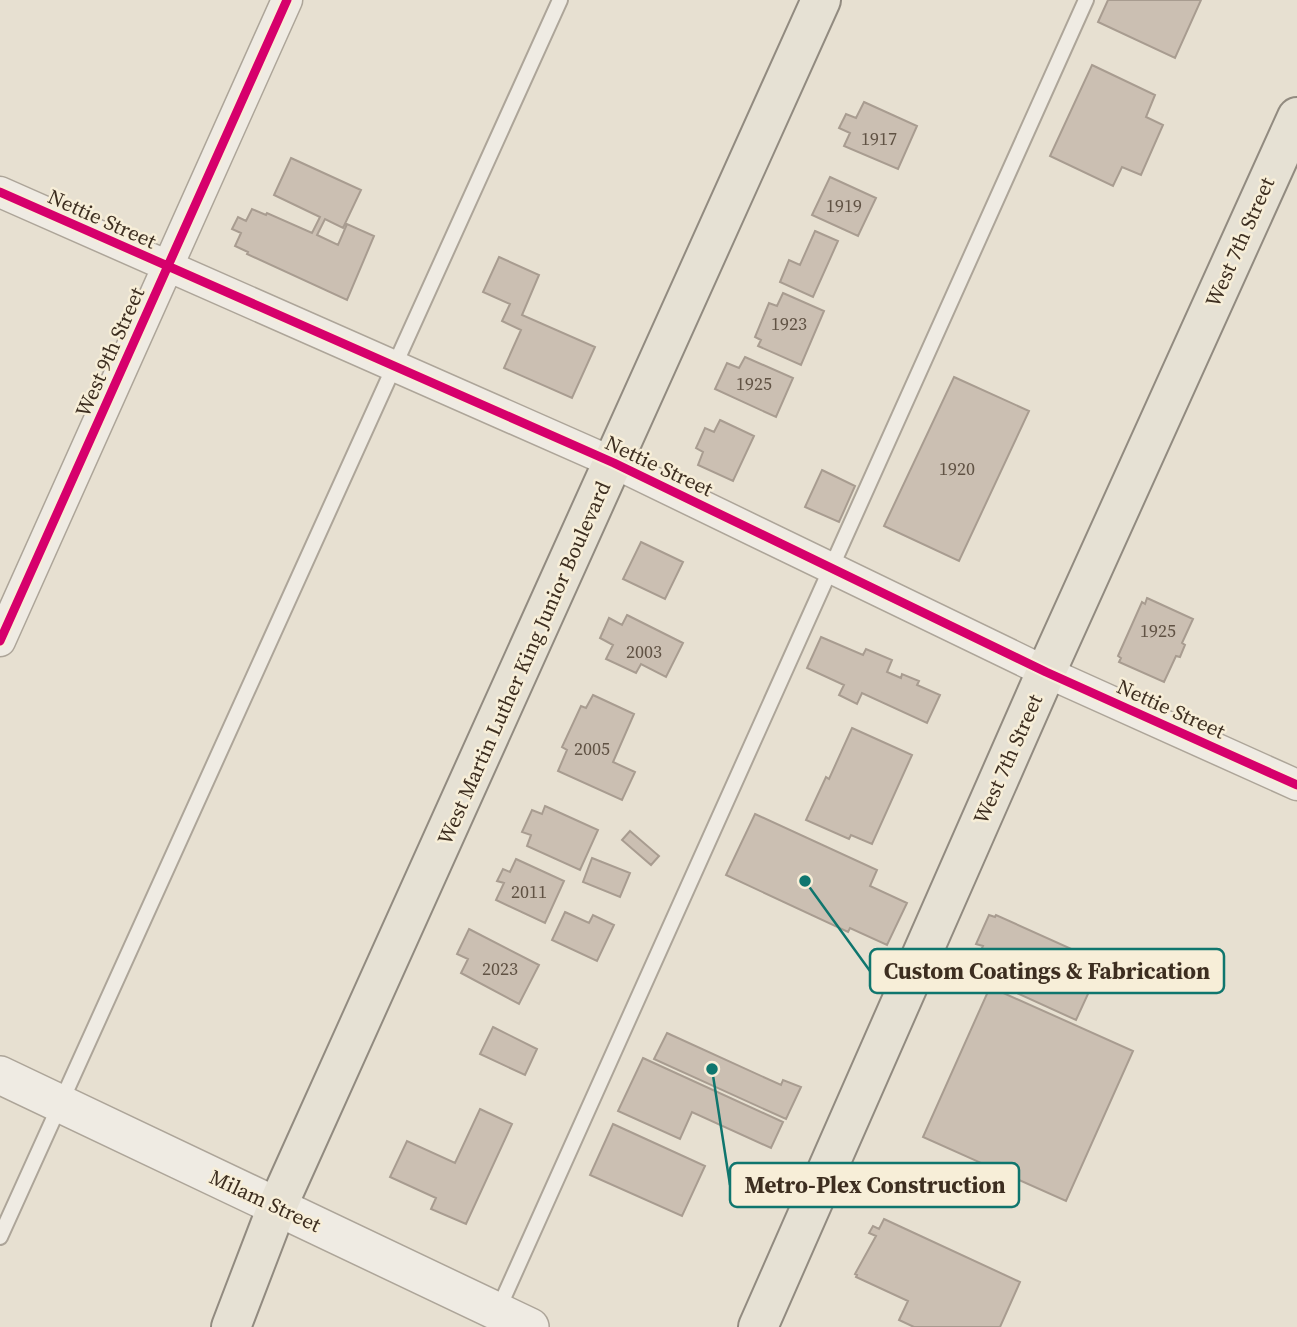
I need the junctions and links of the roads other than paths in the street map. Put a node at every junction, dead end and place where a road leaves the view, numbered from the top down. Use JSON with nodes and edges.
{"nodes":[{"id":1,"x":286,"y":0,"type":"edge"},
{"id":2,"x":560,"y":0,"type":"edge"},
{"id":3,"x":821,"y":0,"type":"edge"},
{"id":4,"x":1086,"y":0,"type":"edge"},
{"id":5,"x":1297,"y":117,"type":"edge"},
{"id":6,"x":0,"y":192,"type":"edge"},
{"id":7,"x":167,"y":267,"type":"junction"},
{"id":8,"x":394,"y":366,"type":"junction"},
{"id":9,"x":614,"y":463,"type":"junction"},
{"id":10,"x":831,"y":568,"type":"junction"},
{"id":11,"x":0,"y":641,"type":"edge"},
{"id":12,"x":1046,"y":672,"type":"junction"},
{"id":13,"x":1297,"y":785,"type":"edge"},
{"id":14,"x":0,"y":1075,"type":"edge"},
{"id":15,"x":61,"y":1104,"type":"junction"},
{"id":16,"x":278,"y":1207,"type":"junction"},
{"id":17,"x":0,"y":1237,"type":"edge"},
{"id":18,"x":497,"y":1311,"type":"junction"},
{"id":19,"x":231,"y":1327,"type":"edge"},
{"id":20,"x":530,"y":1327,"type":"edge"},
{"id":21,"x":758,"y":1327,"type":"edge"}],
"edges":[{"from":1,"to":7,"type":"street","name":"West 9th Street"},
{"from":2,"to":8,"type":"lane"},
{"from":3,"to":9,"type":"main road","name":"West Martin Luther King Junior Boulevard"},
{"from":4,"to":10,"type":"lane"},
{"from":5,"to":12,"type":"main road","name":"West 7th Street"},
{"from":6,"to":7,"type":"street","name":"Nettie Street"},
{"from":7,"to":8,"type":"street","name":"Nettie Street"},
{"from":7,"to":11,"type":"street","name":"West 9th Street"},
{"from":8,"to":9,"type":"street","name":"Nettie Street"},
{"from":8,"to":15,"type":"lane"},
{"from":9,"to":10,"type":"street","name":"Nettie Street"},
{"from":9,"to":16,"type":"main road","name":"West Martin Luther King Junior Boulevard"},
{"from":10,"to":12,"type":"street","name":"Nettie Street"},
{"from":10,"to":18,"type":"lane"},
{"from":12,"to":13,"type":"street","name":"Nettie Street"},
{"from":12,"to":21,"type":"main road","name":"West 7th Street"},
{"from":14,"to":15,"type":"street","name":"Milam Street"},
{"from":15,"to":16,"type":"street","name":"Milam Street"},
{"from":15,"to":17,"type":"lane"},
{"from":16,"to":18,"type":"street","name":"Milam Street"},
{"from":16,"to":19,"type":"main road","name":"West Martin Luther King Junior Boulevard"},
{"from":18,"to":20,"type":"street","name":"Milam Street"}]}
